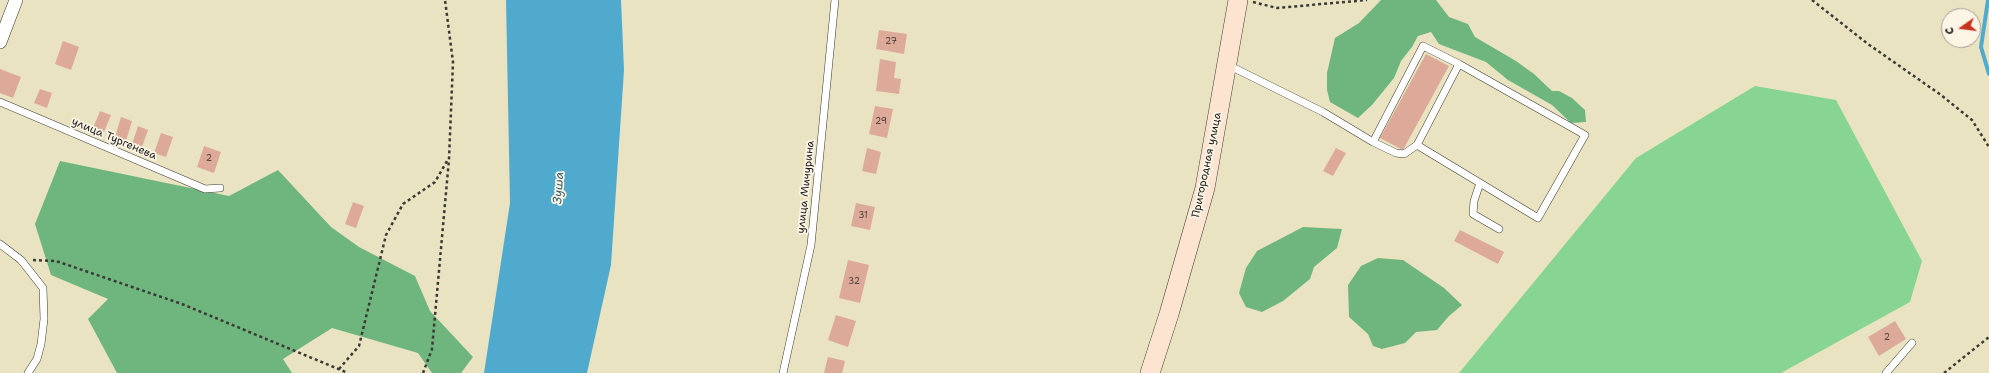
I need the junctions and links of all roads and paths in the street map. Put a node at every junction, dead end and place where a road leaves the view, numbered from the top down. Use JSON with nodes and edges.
{"nodes":[{"id":1,"x":16,"y":0,"type":"edge"},
{"id":2,"x":445,"y":0,"type":"edge"},
{"id":3,"x":835,"y":0,"type":"edge"},
{"id":4,"x":1367,"y":0,"type":"edge"},
{"id":5,"x":1812,"y":0,"type":"edge"},
{"id":6,"x":1244,"y":1,"type":"edge"},
{"id":7,"x":0,"y":42,"type":"edge"},
{"id":8,"x":1228,"y":64,"type":"junction"},
{"id":9,"x":1459,"y":64,"type":"junction"},
{"id":10,"x":0,"y":102,"type":"edge"},
{"id":11,"x":1373,"y":142,"type":"junction"},
{"id":12,"x":1417,"y":145,"type":"junction"},
{"id":13,"x":1989,"y":148,"type":"edge"},
{"id":14,"x":449,"y":159,"type":"junction"},
{"id":15,"x":1480,"y":182,"type":"junction"},
{"id":16,"x":220,"y":188,"type":"dead end"},
{"id":17,"x":1499,"y":229,"type":"dead end"},
{"id":18,"x":0,"y":244,"type":"edge"},
{"id":19,"x":21,"y":260,"type":"junction"},
{"id":20,"x":1989,"y":337,"type":"edge"},
{"id":21,"x":1912,"y":343,"type":"dead end"},
{"id":22,"x":339,"y":369,"type":"junction"},
{"id":23,"x":28,"y":373,"type":"edge"},
{"id":24,"x":348,"y":373,"type":"edge"},
{"id":25,"x":423,"y":373,"type":"edge"},
{"id":26,"x":783,"y":373,"type":"edge"},
{"id":27,"x":1150,"y":373,"type":"edge"},
{"id":28,"x":1886,"y":373,"type":"edge"},
{"id":29,"x":1944,"y":373,"type":"edge"}],
"edges":[{"from":1,"to":7,"type":"street"},
{"from":2,"to":14,"type":"path"},
{"from":3,"to":26,"type":"lane","name":"улица Мичурина"},
{"from":4,"to":6,"type":"path"},
{"from":5,"to":13,"type":"path"},
{"from":6,"to":8,"type":"street","name":"Пригородная улица"},
{"from":8,"to":11,"type":"lane"},
{"from":8,"to":27,"type":"street","name":"Пригородная улица"},
{"from":9,"to":11,"type":"lane"},
{"from":9,"to":12,"type":"lane"},
{"from":9,"to":15,"type":"lane"},
{"from":10,"to":16,"type":"lane","name":"улица Тургенева"},
{"from":11,"to":12,"type":"lane"},
{"from":12,"to":15,"type":"lane"},
{"from":14,"to":22,"type":"path"},
{"from":14,"to":25,"type":"path"},
{"from":15,"to":17,"type":"lane"},
{"from":18,"to":19,"type":"lane"},
{"from":19,"to":22,"type":"path"},
{"from":19,"to":23,"type":"lane"},
{"from":20,"to":29,"type":"path"},
{"from":21,"to":28,"type":"lane"},
{"from":22,"to":24,"type":"path"}]}
